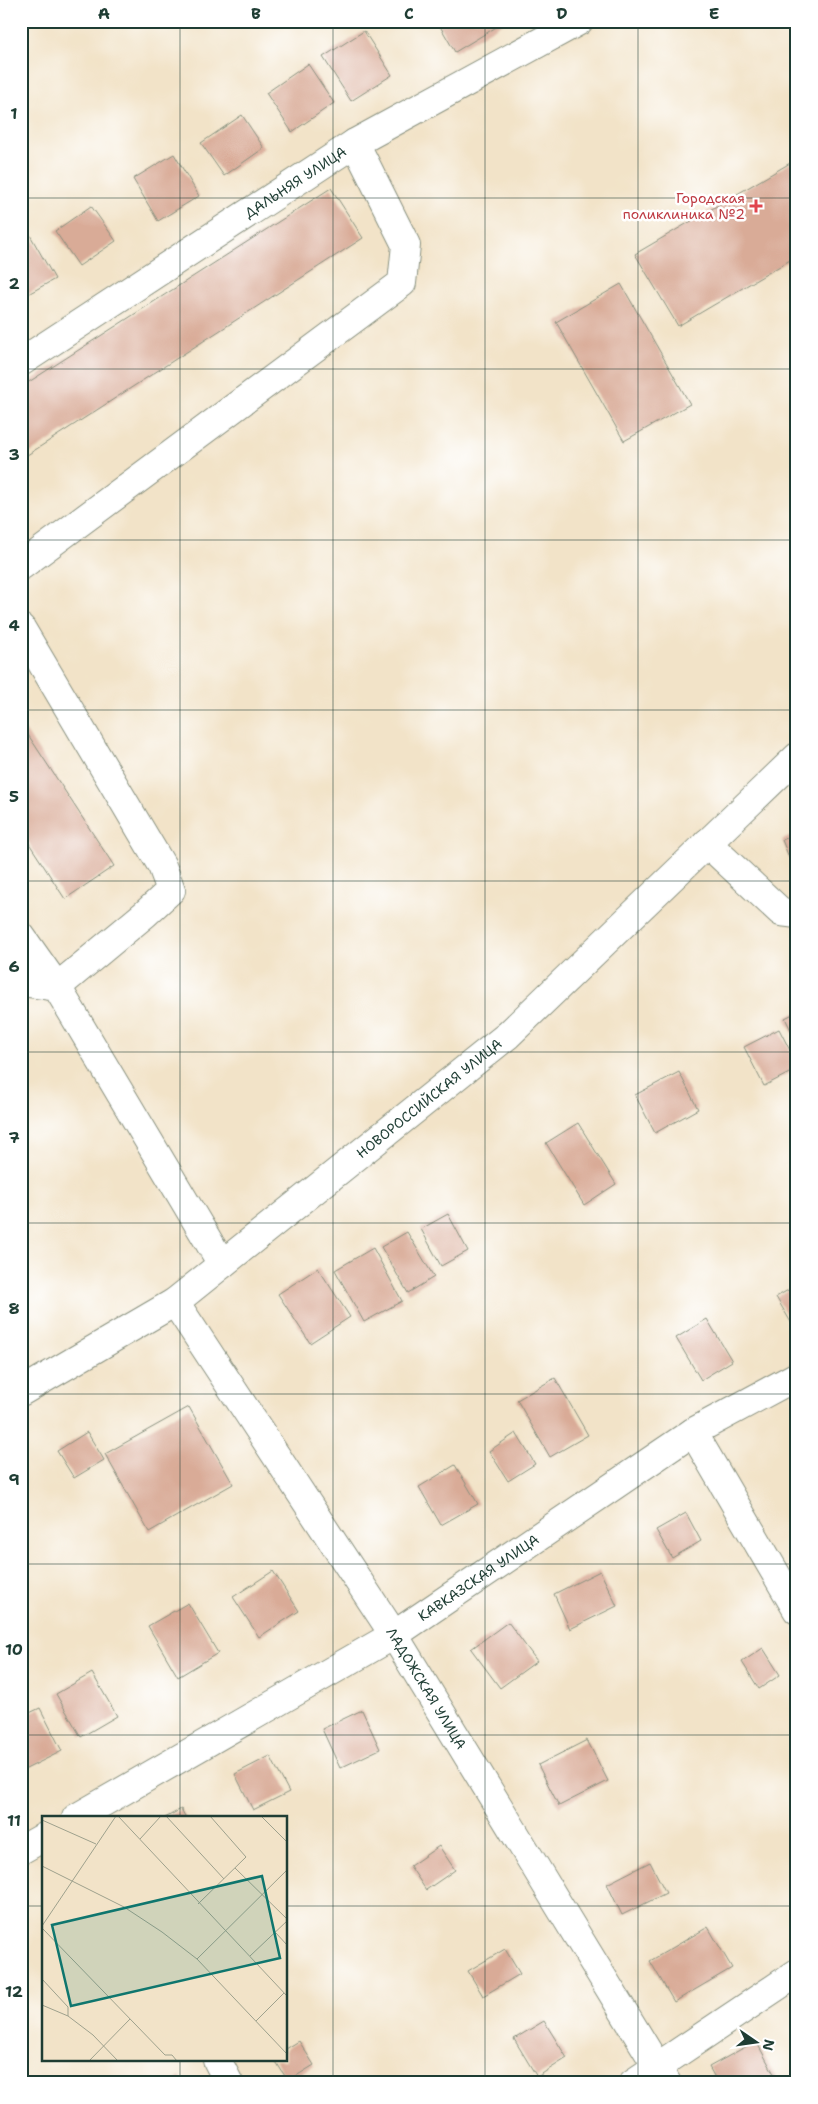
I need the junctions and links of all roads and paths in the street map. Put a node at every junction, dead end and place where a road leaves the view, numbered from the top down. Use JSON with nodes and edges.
{"nodes":[{"id":1,"x":579,"y":21,"type":"edge"},
{"id":2,"x":355,"y":143,"type":"junction"},
{"id":3,"x":21,"y":362,"type":"edge"},
{"id":4,"x":21,"y":566,"type":"edge"},
{"id":5,"x":21,"y":628,"type":"edge"},
{"id":6,"x":797,"y":757,"type":"edge"},
{"id":7,"x":707,"y":843,"type":"junction"},
{"id":8,"x":797,"y":914,"type":"edge"},
{"id":9,"x":21,"y":936,"type":"edge"},
{"id":10,"x":21,"y":982,"type":"edge"},
{"id":11,"x":57,"y":987,"type":"junction"},
{"id":12,"x":222,"y":1264,"type":"junction"},
{"id":13,"x":175,"y":1302,"type":"junction"},
{"id":14,"x":797,"y":1376,"type":"edge"},
{"id":15,"x":21,"y":1392,"type":"edge"},
{"id":16,"x":693,"y":1432,"type":"junction"},
{"id":17,"x":797,"y":1610,"type":"edge"},
{"id":18,"x":394,"y":1635,"type":"junction"},
{"id":19,"x":83,"y":1816,"type":"edge"},
{"id":20,"x":42,"y":1838,"type":"edge"},
{"id":21,"x":21,"y":1850,"type":"edge"},
{"id":22,"x":797,"y":1973,"type":"edge"},
{"id":23,"x":218,"y":2062,"type":"edge"},
{"id":24,"x":663,"y":2075,"type":"edge"},
{"id":25,"x":229,"y":2083,"type":"edge"},
{"id":26,"x":633,"y":2083,"type":"edge"}],
"edges":[{"from":1,"to":2,"type":"street","name":"ДАЛЬНЯЯ УЛИЦА"},
{"from":2,"to":3,"type":"street","name":"ДАЛЬНЯЯ УЛИЦА"},
{"from":2,"to":4,"type":"street"},
{"from":5,"to":11,"type":"street"},
{"from":6,"to":7,"type":"street","name":"НОВОРОССИЙСКАЯ УЛИЦА"},
{"from":7,"to":8,"type":"street"},
{"from":7,"to":12,"type":"street","name":"НОВОРОССИЙСКАЯ УЛИЦА"},
{"from":9,"to":11,"type":"street"},
{"from":10,"to":11,"type":"street"},
{"from":11,"to":12,"type":"street"},
{"from":12,"to":13,"type":"street","name":"НОВОРОССИЙСКАЯ УЛИЦА"},
{"from":13,"to":15,"type":"street","name":"НОВОРОССИЙСКАЯ УЛИЦА"},
{"from":13,"to":18,"type":"street","name":"ЛАДОЖСКАЯ УЛИЦА"},
{"from":14,"to":16,"type":"street","name":"КАВКАЗСКАЯ УЛИЦА"},
{"from":16,"to":17,"type":"street"},
{"from":16,"to":18,"type":"street","name":"КАВКАЗСКАЯ УЛИЦА"},
{"from":18,"to":19,"type":"street","name":"КАВКАЗСКАЯ УЛИЦА"},
{"from":18,"to":24,"type":"street","name":"ЛАДОЖСКАЯ УЛИЦА"},
{"from":20,"to":21,"type":"street"},
{"from":22,"to":24,"type":"street"},
{"from":23,"to":25,"type":"street"},
{"from":24,"to":26,"type":"street"}]}
